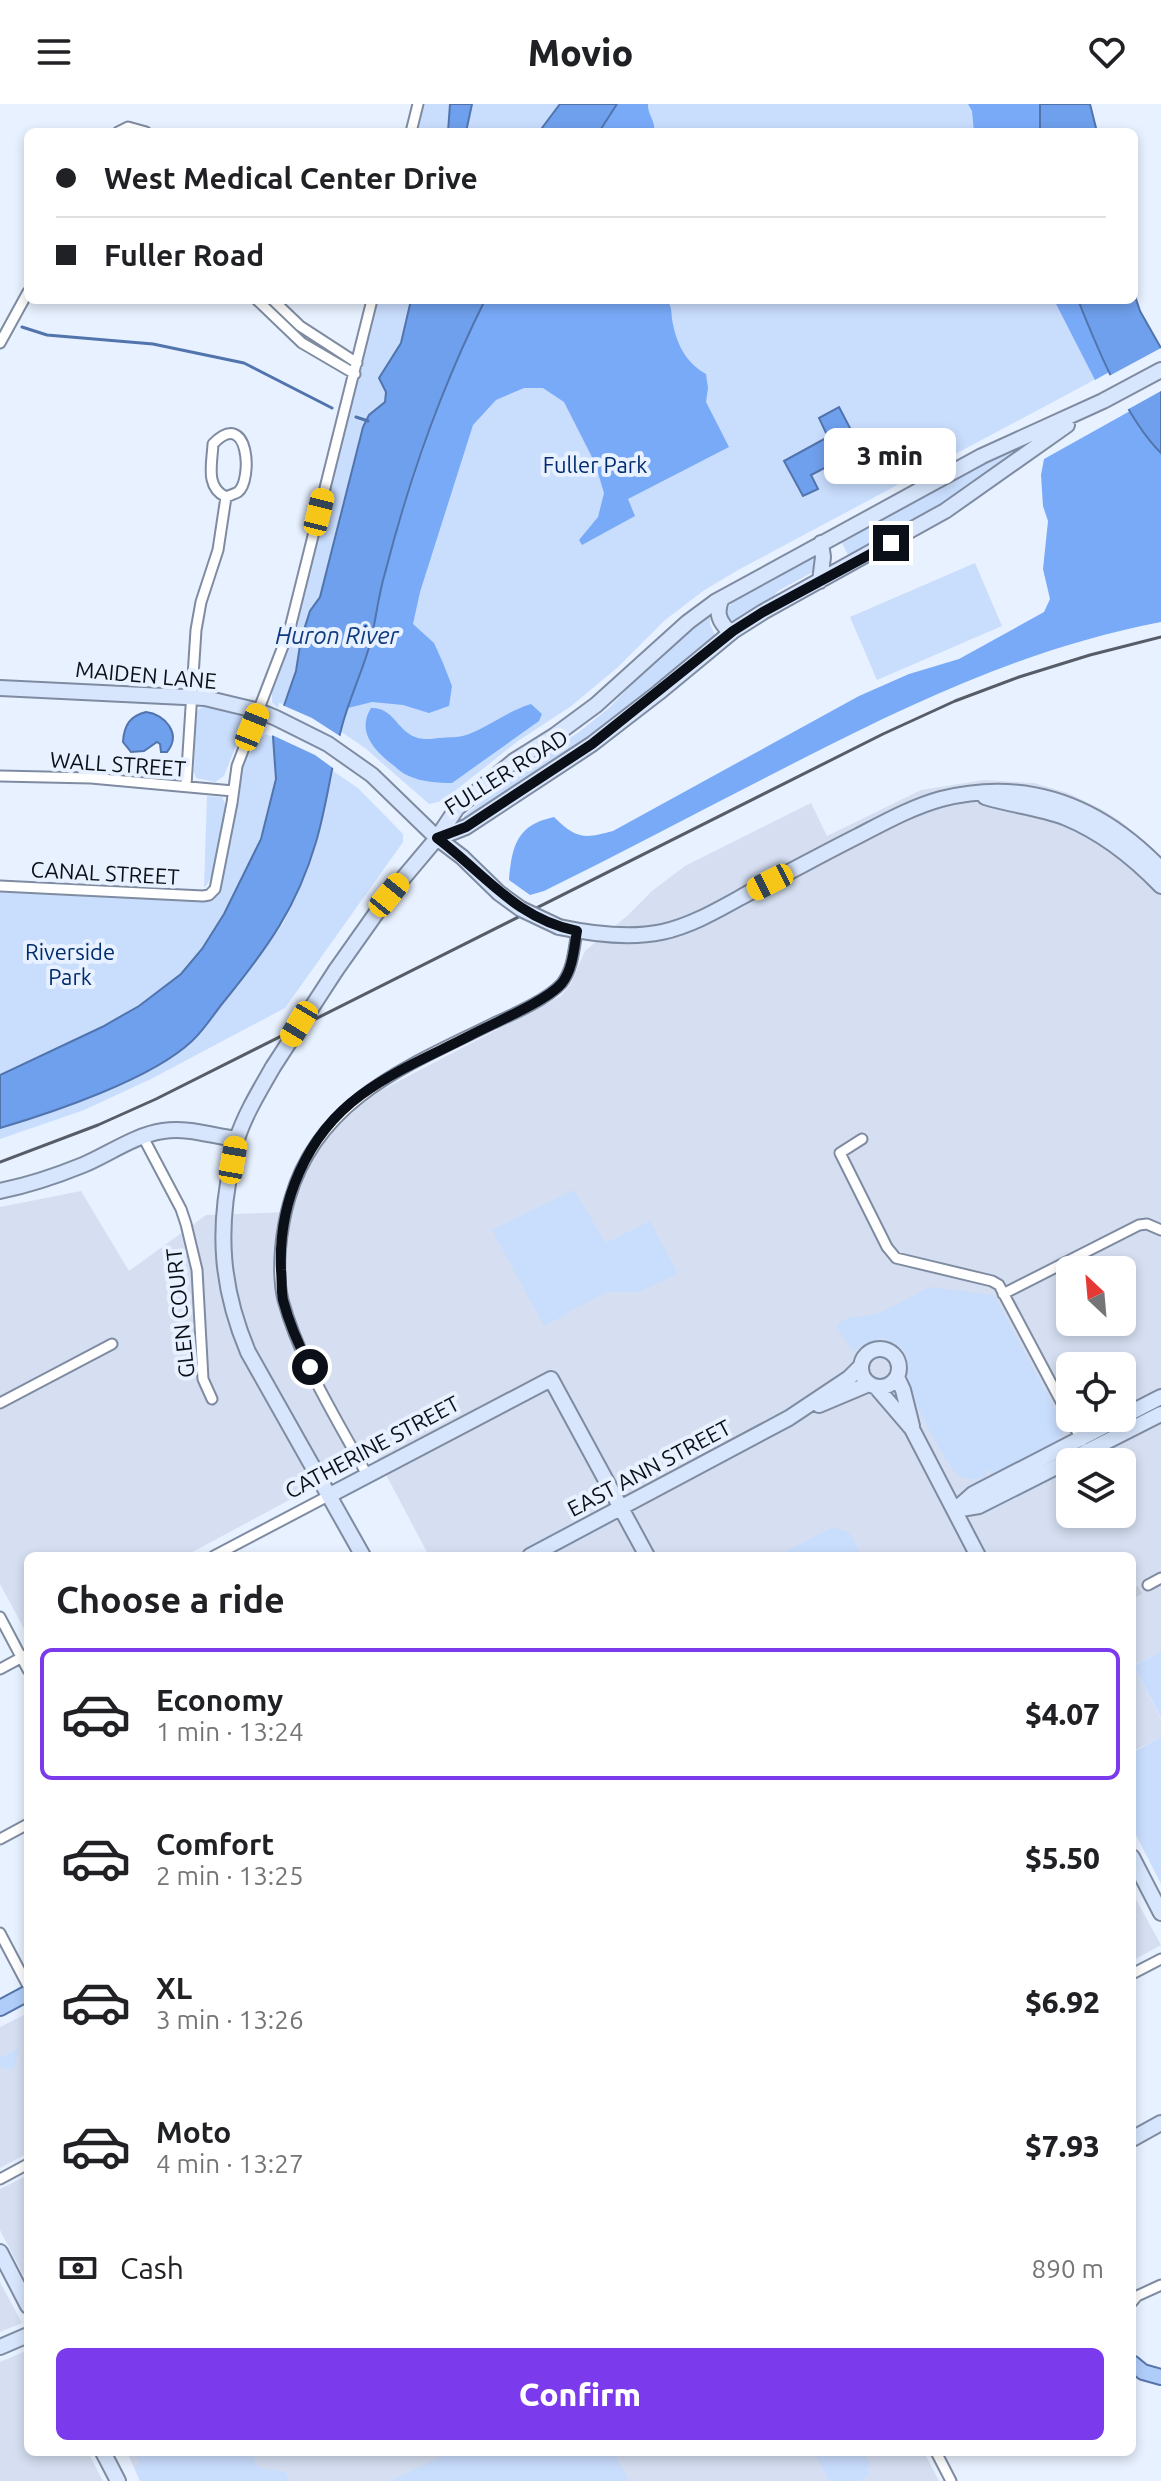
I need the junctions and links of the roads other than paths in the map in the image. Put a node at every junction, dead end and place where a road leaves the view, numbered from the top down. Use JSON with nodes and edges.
{"nodes":[{"id":1,"x":418,"y":104,"type":"edge"},
{"id":2,"x":412,"y":128,"type":"edge"},
{"id":3,"x":24,"y":299,"type":"edge"},
{"id":4,"x":261,"y":304,"type":"edge"},
{"id":5,"x":277,"y":304,"type":"edge"},
{"id":6,"x":371,"y":304,"type":"edge"},
{"id":7,"x":309,"y":333,"type":"junction"},
{"id":8,"x":0,"y":343,"type":"edge"},
{"id":9,"x":302,"y":343,"type":"junction"},
{"id":10,"x":357,"y":363,"type":"junction"},
{"id":11,"x":1161,"y":370,"type":"edge"},
{"id":12,"x":355,"y":374,"type":"junction"},
{"id":13,"x":1103,"y":401,"type":"junction"},
{"id":14,"x":226,"y":497,"type":"junction"},
{"id":15,"x":821,"y":543,"type":"junction"},
{"id":16,"x":820,"y":581,"type":"junction"},
{"id":17,"x":722,"y":598,"type":"junction"},
{"id":18,"x":731,"y":633,"type":"junction"},
{"id":19,"x":0,"y":688,"type":"edge"},
{"id":20,"x":191,"y":697,"type":"junction"},
{"id":21,"x":259,"y":711,"type":"junction"},
{"id":22,"x":0,"y":776,"type":"edge"},
{"id":23,"x":186,"y":785,"type":"junction"},
{"id":24,"x":233,"y":791,"type":"junction"},
{"id":25,"x":977,"y":794,"type":"junction"},
{"id":26,"x":437,"y":838,"type":"junction"},
{"id":27,"x":1161,"y":869,"type":"edge"},
{"id":28,"x":0,"y":886,"type":"edge"},
{"id":29,"x":1161,"y":886,"type":"edge"},
{"id":30,"x":577,"y":931,"type":"junction"},
{"id":31,"x":143,"y":1137,"type":"junction"},
{"id":32,"x":237,"y":1139,"type":"junction"},
{"id":33,"x":862,"y":1139,"type":"dead end"},
{"id":34,"x":0,"y":1191,"type":"edge"},
{"id":35,"x":1161,"y":1230,"type":"edge"},
{"id":36,"x":1003,"y":1294,"type":"junction"},
{"id":37,"x":112,"y":1344,"type":"dead end"},
{"id":38,"x":861,"y":1366,"type":"junction"},
{"id":39,"x":897,"y":1377,"type":"junction"},
{"id":40,"x":873,"y":1385,"type":"junction"},
{"id":41,"x":1161,"y":1397,"type":"edge"},
{"id":42,"x":212,"y":1399,"type":"dead end"},
{"id":43,"x":0,"y":1403,"type":"edge"},
{"id":44,"x":1136,"y":1410,"type":"edge"},
{"id":45,"x":1161,"y":1414,"type":"edge"},
{"id":46,"x":789,"y":1418,"type":"junction"},
{"id":47,"x":912,"y":1429,"type":"junction"},
{"id":48,"x":1102,"y":1432,"type":"edge"},
{"id":49,"x":1084,"y":1445,"type":"junction"},
{"id":50,"x":367,"y":1475,"type":"junction"},
{"id":51,"x":330,"y":1495,"type":"junction"},
{"id":52,"x":622,"y":1507,"type":"junction"},
{"id":53,"x":955,"y":1510,"type":"junction"},
{"id":54,"x":222,"y":1552,"type":"edge"},
{"id":55,"x":361,"y":1552,"type":"edge"},
{"id":56,"x":538,"y":1552,"type":"edge"},
{"id":57,"x":645,"y":1552,"type":"edge"},
{"id":58,"x":976,"y":1552,"type":"edge"},
{"id":59,"x":1161,"y":1578,"type":"edge"},
{"id":60,"x":1148,"y":1585,"type":"tunnel mouth"},
{"id":61,"x":0,"y":1617,"type":"edge"},
{"id":62,"x":24,"y":1654,"type":"edge"},
{"id":63,"x":24,"y":1657,"type":"edge"},
{"id":64,"x":0,"y":1669,"type":"edge"},
{"id":65,"x":24,"y":1826,"type":"edge"},
{"id":66,"x":0,"y":1839,"type":"edge"},
{"id":67,"x":1136,"y":1865,"type":"edge"},
{"id":68,"x":1161,"y":1913,"type":"edge"},
{"id":69,"x":0,"y":1933,"type":"edge"},
{"id":70,"x":1161,"y":1959,"type":"edge"},
{"id":71,"x":1136,"y":1972,"type":"edge"},
{"id":72,"x":24,"y":1978,"type":"edge"},
{"id":73,"x":24,"y":1995,"type":"edge"},
{"id":74,"x":0,"y":2008,"type":"edge"},
{"id":75,"x":1161,"y":2123,"type":"edge"},
{"id":76,"x":1136,"y":2137,"type":"edge"},
{"id":77,"x":24,"y":2166,"type":"edge"},
{"id":78,"x":0,"y":2179,"type":"edge"},
{"id":79,"x":0,"y":2252,"type":"edge"},
{"id":80,"x":1161,"y":2285,"type":"edge"},
{"id":81,"x":1136,"y":2297,"type":"edge"},
{"id":82,"x":24,"y":2298,"type":"edge"},
{"id":83,"x":24,"y":2337,"type":"edge"},
{"id":84,"x":0,"y":2347,"type":"edge"},
{"id":85,"x":1136,"y":2370,"type":"edge"},
{"id":86,"x":1161,"y":2377,"type":"edge"},
{"id":87,"x":105,"y":2456,"type":"edge"},
{"id":88,"x":938,"y":2456,"type":"edge"},
{"id":89,"x":118,"y":2481,"type":"edge"},
{"id":90,"x":951,"y":2481,"type":"edge"}],
"edges":[{"from":1,"to":2,"type":"street"},
{"from":3,"to":8,"type":"street"},
{"from":4,"to":9,"type":"street"},
{"from":5,"to":7,"type":"street"},
{"from":6,"to":10,"type":"street"},
{"from":7,"to":9,"type":"street"},
{"from":7,"to":10,"type":"street"},
{"from":9,"to":12,"type":"street"},
{"from":10,"to":12,"type":"street"},
{"from":11,"to":13,"type":"main road","name":"FULLER ROAD"},
{"from":12,"to":21,"type":"street"},
{"from":13,"to":15,"type":"main road","name":"FULLER ROAD"},
{"from":13,"to":16,"type":"main road","name":"FULLER ROAD"},
{"from":14,"to":14,"type":"street"},
{"from":14,"to":20,"type":"street"},
{"from":15,"to":16,"type":"main road"},
{"from":15,"to":17,"type":"main road","name":"FULLER ROAD"},
{"from":16,"to":18,"type":"main road","name":"FULLER ROAD"},
{"from":17,"to":18,"type":"main road"},
{"from":17,"to":26,"type":"main road","name":"FULLER ROAD"},
{"from":18,"to":26,"type":"main road","name":"FULLER ROAD"},
{"from":19,"to":20,"type":"main road","name":"MAIDEN LANE"},
{"from":20,"to":21,"type":"main road","name":"MAIDEN LANE"},
{"from":20,"to":23,"type":"street"},
{"from":21,"to":24,"type":"street"},
{"from":21,"to":26,"type":"main road","name":"MAIDEN LANE"},
{"from":22,"to":23,"type":"street","name":"WALL STREET"},
{"from":23,"to":24,"type":"street","name":"WALL STREET"},
{"from":24,"to":28,"type":"street","name":"CANAL STREET"},
{"from":25,"to":27,"type":"main road","name":"MAIDEN LANE"},
{"from":25,"to":29,"type":"main road"},
{"from":25,"to":30,"type":"main road","name":"MAIDEN LANE"},
{"from":26,"to":30,"type":"main road","name":"MAIDEN LANE","bridge":true},
{"from":26,"to":32,"type":"main road","bridge":true},
{"from":30,"to":50,"type":"street"},
{"from":31,"to":32,"type":"main road"},
{"from":31,"to":34,"type":"main road"},
{"from":31,"to":42,"type":"street","name":"GLEN COURT"},
{"from":32,"to":51,"type":"main road"},
{"from":33,"to":36,"type":"street"},
{"from":35,"to":36,"type":"street"},
{"from":36,"to":49,"type":"street"},
{"from":37,"to":43,"type":"street"},
{"from":38,"to":39,"type":"main road"},
{"from":38,"to":40,"type":"main road"},
{"from":38,"to":46,"type":"main road","name":"EAST ANN STREET"},
{"from":39,"to":40,"type":"main road"},
{"from":39,"to":47,"type":"main road"},
{"from":40,"to":46,"type":"main road","name":"EAST ANN STREET"},
{"from":40,"to":47,"type":"main road"},
{"from":41,"to":44,"type":"main road"},
{"from":45,"to":49,"type":"main road"},
{"from":46,"to":52,"type":"main road","name":"EAST ANN STREET"},
{"from":47,"to":53,"type":"main road"},
{"from":48,"to":49,"type":"main road"},
{"from":49,"to":53,"type":"main road"},
{"from":50,"to":51,"type":"main road","name":"CATHERINE STREET"},
{"from":50,"to":52,"type":"main road","name":"CATHERINE STREET"},
{"from":51,"to":54,"type":"street","name":"CATHERINE STREET"},
{"from":51,"to":55,"type":"main road"},
{"from":52,"to":56,"type":"main road","name":"EAST ANN STREET"},
{"from":52,"to":57,"type":"main road"},
{"from":53,"to":58,"type":"main road"},
{"from":59,"to":60,"type":"street"},
{"from":61,"to":62,"type":"street"},
{"from":63,"to":64,"type":"street"},
{"from":65,"to":66,"type":"street"},
{"from":67,"to":68,"type":"main road"},
{"from":69,"to":72,"type":"street"},
{"from":70,"to":71,"type":"street"},
{"from":73,"to":74,"type":"main road"},
{"from":75,"to":76,"type":"main road"},
{"from":77,"to":78,"type":"street"},
{"from":79,"to":82,"type":"main road"},
{"from":80,"to":81,"type":"street"},
{"from":83,"to":84,"type":"main road"},
{"from":85,"to":86,"type":"main road"},
{"from":87,"to":89,"type":"main road"},
{"from":88,"to":90,"type":"street"}]}
